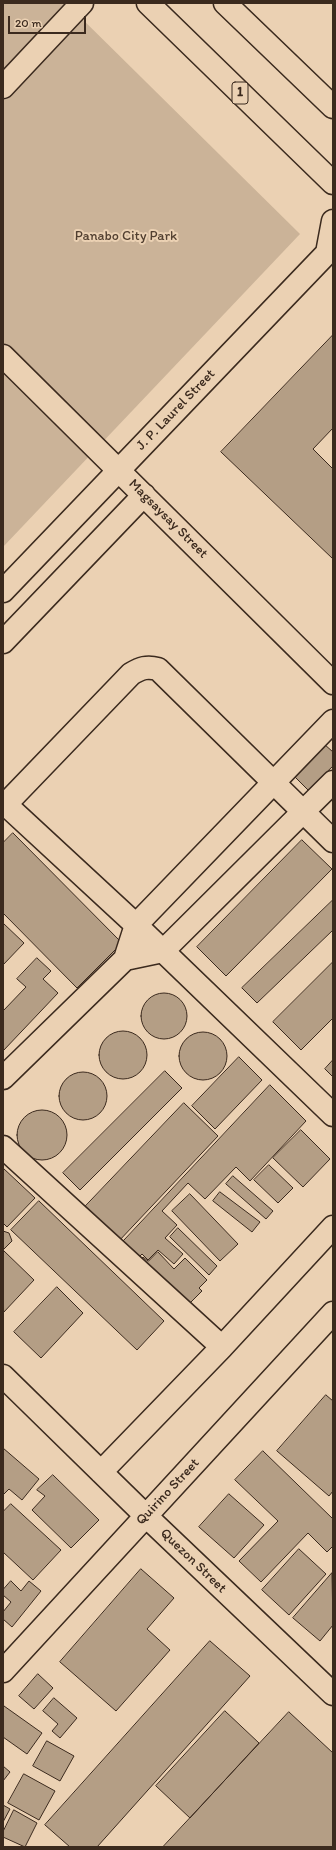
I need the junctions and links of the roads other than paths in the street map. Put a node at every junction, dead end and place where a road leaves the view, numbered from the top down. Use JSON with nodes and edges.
{"nodes":[{"id":1,"x":82,"y":3,"type":"edge"},
{"id":2,"x":148,"y":3,"type":"edge"},
{"id":3,"x":225,"y":3,"type":"edge"},
{"id":4,"x":3,"y":87,"type":"edge"},
{"id":5,"x":333,"y":107,"type":"edge"},
{"id":6,"x":333,"y":183,"type":"edge"},
{"id":7,"x":333,"y":221,"type":"edge"},
{"id":8,"x":330,"y":256,"type":"edge"},
{"id":9,"x":3,"y":356,"type":"edge"},
{"id":10,"x":119,"y":470,"type":"junction"},
{"id":11,"x":144,"y":495,"type":"junction"},
{"id":12,"x":3,"y":591,"type":"edge"},
{"id":13,"x":3,"y":642,"type":"edge"},
{"id":14,"x":333,"y":683,"type":"edge"},
{"id":15,"x":333,"y":721,"type":"edge"},
{"id":16,"x":333,"y":782,"type":"edge"},
{"id":17,"x":273,"y":783,"type":"junction"},
{"id":18,"x":4,"y":805,"type":"edge"},
{"id":19,"x":303,"y":812,"type":"junction"},
{"id":20,"x":333,"y":841,"type":"edge"},
{"id":21,"x":136,"y":925,"type":"junction"},
{"id":22,"x":163,"y":951,"type":"junction"},
{"id":23,"x":125,"y":960,"type":"junction"},
{"id":24,"x":3,"y":1078,"type":"edge"},
{"id":25,"x":333,"y":1115,"type":"edge"},
{"id":26,"x":3,"y":1147,"type":"edge"},
{"id":27,"x":333,"y":1227,"type":"edge"},
{"id":28,"x":333,"y":1313,"type":"edge"},
{"id":29,"x":222,"y":1347,"type":"junction"},
{"id":30,"x":4,"y":1379,"type":"edge"},
{"id":31,"x":101,"y":1472,"type":"junction"},
{"id":32,"x":146,"y":1516,"type":"junction"},
{"id":33,"x":3,"y":1671,"type":"edge"},
{"id":34,"x":333,"y":1694,"type":"edge"}],
"edges":[{"from":1,"to":4,"type":"main road"},
{"from":2,"to":6,"type":"main road","number":"1"},
{"from":3,"to":5,"type":"main road"},
{"from":7,"to":8,"type":"main road","name":"J. P. Laurel Street"},
{"from":8,"to":10,"type":"main road","name":"J. P. Laurel Street"},
{"from":9,"to":10,"type":"main road","name":"Magsaysay Street"},
{"from":10,"to":11,"type":"main road","name":"Magsaysay Street"},
{"from":10,"to":12,"type":"main road","name":"J. P. Laurel Street"},
{"from":11,"to":13,"type":"main road"},
{"from":11,"to":14,"type":"main road","name":"Magsaysay Street"},
{"from":15,"to":17,"type":"main road"},
{"from":16,"to":19,"type":"main road"},
{"from":17,"to":18,"type":"main road"},
{"from":17,"to":19,"type":"main road"},
{"from":17,"to":21,"type":"main road"},
{"from":18,"to":21,"type":"main road"},
{"from":19,"to":20,"type":"main road"},
{"from":19,"to":22,"type":"main road"},
{"from":21,"to":22,"type":"main road"},
{"from":21,"to":23,"type":"main road"},
{"from":22,"to":23,"type":"main road"},
{"from":22,"to":25,"type":"main road"},
{"from":23,"to":24,"type":"main road"},
{"from":26,"to":29,"type":"main road"},
{"from":27,"to":29,"type":"main road"},
{"from":28,"to":32,"type":"main road","name":"Quirino Street"},
{"from":29,"to":31,"type":"main road"},
{"from":30,"to":31,"type":"main road","name":"Quezon Street"},
{"from":31,"to":32,"type":"main road","name":"Quezon Street"},
{"from":32,"to":33,"type":"main road","name":"Quirino Street"},
{"from":32,"to":34,"type":"main road","name":"Quezon Street"}]}
